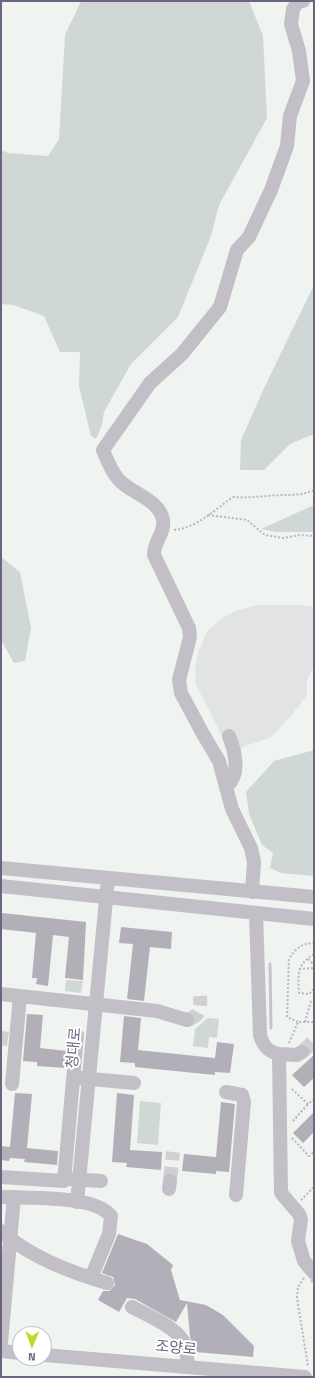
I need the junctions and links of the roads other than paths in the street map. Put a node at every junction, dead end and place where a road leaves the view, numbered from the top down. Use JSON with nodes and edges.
{"nodes":[{"id":1,"x":303,"y":1,"type":"edge"},
{"id":2,"x":229,"y":736,"type":"dead end"},
{"id":3,"x":227,"y":786,"type":"junction"},
{"id":4,"x":1,"y":868,"type":"edge"},
{"id":5,"x":108,"y":879,"type":"junction"},
{"id":6,"x":1,"y":886,"type":"edge"},
{"id":7,"x":252,"y":892,"type":"junction"},
{"id":8,"x":314,"y":897,"type":"edge"},
{"id":9,"x":107,"y":898,"type":"junction"},
{"id":10,"x":256,"y":913,"type":"junction"},
{"id":11,"x":314,"y":919,"type":"edge"},
{"id":12,"x":1,"y":994,"type":"edge"},
{"id":13,"x":20,"y":996,"type":"junction"},
{"id":14,"x":96,"y":1003,"type":"junction"},
{"id":15,"x":187,"y":1020,"type":"dead end"},
{"id":16,"x":85,"y":1027,"type":"junction"},
{"id":17,"x":302,"y":1052,"type":"tunnel mouth"},
{"id":18,"x":283,"y":1055,"type":"junction"},
{"id":19,"x":84,"y":1079,"type":"junction"},
{"id":20,"x":134,"y":1083,"type":"dead end"},
{"id":21,"x":12,"y":1084,"type":"dead end"},
{"id":22,"x":226,"y":1092,"type":"dead end"},
{"id":23,"x":1,"y":1177,"type":"edge"},
{"id":24,"x":75,"y":1179,"type":"junction"},
{"id":25,"x":101,"y":1181,"type":"dead end"},
{"id":26,"x":236,"y":1195,"type":"dead end"},
{"id":27,"x":8,"y":1197,"type":"edge"},
{"id":28,"x":77,"y":1202,"type":"junction"},
{"id":29,"x":1,"y":1231,"type":"edge"},
{"id":30,"x":12,"y":1241,"type":"junction"},
{"id":31,"x":312,"y":1272,"type":"edge"},
{"id":32,"x":91,"y":1278,"type":"junction"},
{"id":33,"x":107,"y":1283,"type":"dead end"},
{"id":34,"x":132,"y":1307,"type":"dead end"},
{"id":35,"x":1,"y":1343,"type":"edge"},
{"id":36,"x":1,"y":1351,"type":"edge"},
{"id":37,"x":12,"y":1352,"type":"edge"},
{"id":38,"x":52,"y":1356,"type":"edge"},
{"id":39,"x":188,"y":1367,"type":"junction"},
{"id":40,"x":304,"y":1374,"type":"edge"},
{"id":41,"x":274,"y":1376,"type":"edge"}],
"edges":[{"from":1,"to":3,"type":"street"},
{"from":2,"to":3,"type":"street"},
{"from":3,"to":7,"type":"street"},
{"from":4,"to":5,"type":"street"},
{"from":5,"to":7,"type":"street"},
{"from":5,"to":9,"type":"street","name":"청대로"},
{"from":6,"to":9,"type":"street"},
{"from":7,"to":8,"type":"street"},
{"from":9,"to":10,"type":"street"},
{"from":9,"to":14,"type":"street","name":"청대로"},
{"from":10,"to":11,"type":"street"},
{"from":10,"to":18,"type":"street"},
{"from":12,"to":13,"type":"street"},
{"from":13,"to":14,"type":"street"},
{"from":13,"to":21,"type":"street"},
{"from":14,"to":15,"type":"street"},
{"from":14,"to":16,"type":"street","name":"청대로"},
{"from":16,"to":19,"type":"street","name":"청대로"},
{"from":16,"to":23,"type":"street"},
{"from":17,"to":18,"type":"street"},
{"from":18,"to":31,"type":"street"},
{"from":19,"to":20,"type":"street"},
{"from":19,"to":24,"type":"street","name":"청대로"},
{"from":22,"to":26,"type":"street"},
{"from":24,"to":25,"type":"street"},
{"from":24,"to":28,"type":"street","name":"청대로"},
{"from":27,"to":28,"type":"street"},
{"from":27,"to":30,"type":"street"},
{"from":28,"to":32,"type":"street"},
{"from":29,"to":30,"type":"street"},
{"from":30,"to":32,"type":"street"},
{"from":30,"to":35,"type":"street"},
{"from":32,"to":33,"type":"street"},
{"from":34,"to":39,"type":"street"},
{"from":36,"to":37,"type":"street"},
{"from":38,"to":39,"type":"street","name":"조양로"},
{"from":39,"to":41,"type":"street","name":"조양로"},
{"from":40,"to":41,"type":"street","name":"조양로"}]}
